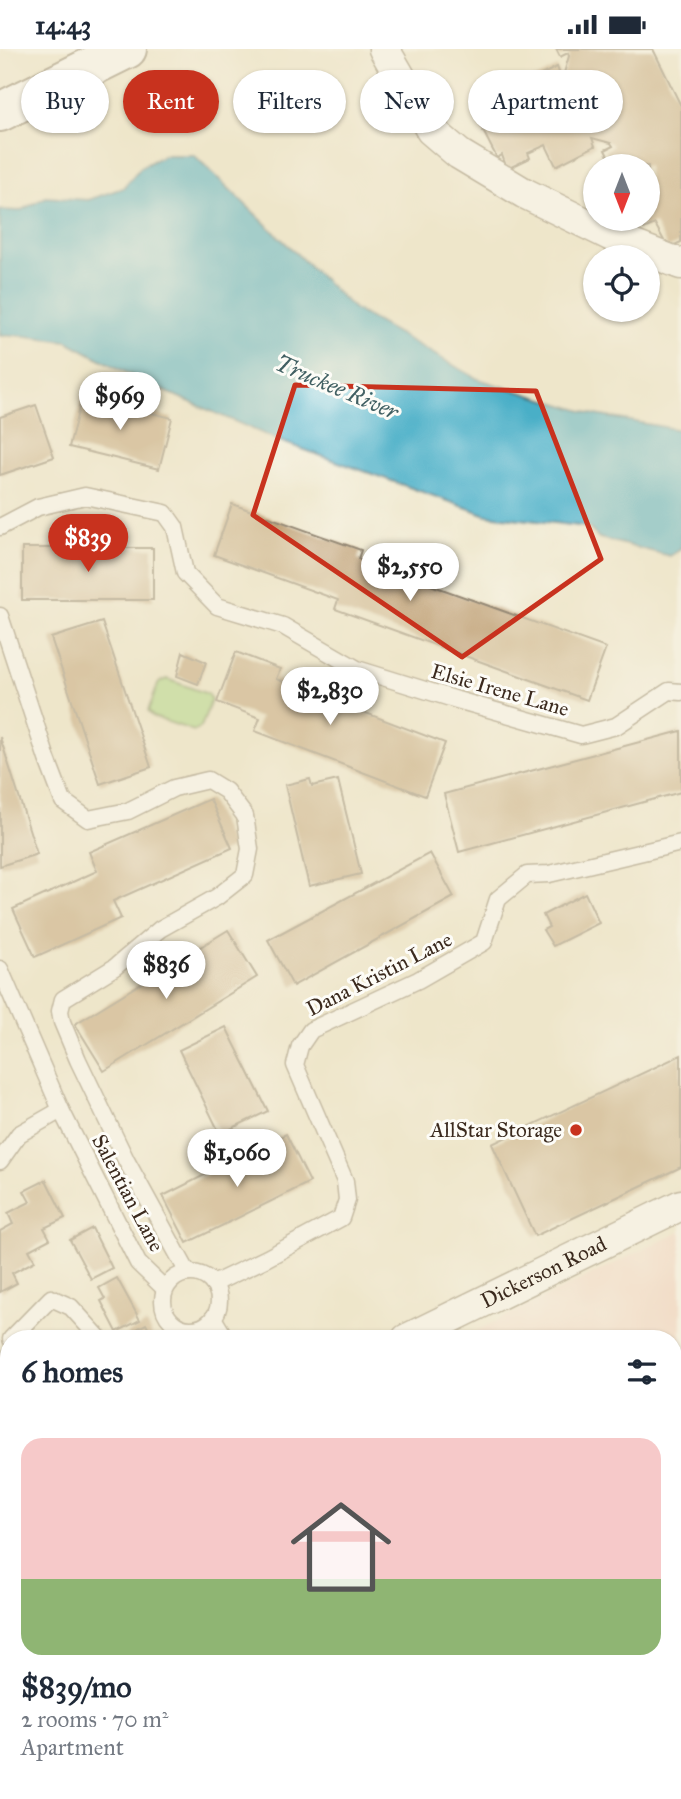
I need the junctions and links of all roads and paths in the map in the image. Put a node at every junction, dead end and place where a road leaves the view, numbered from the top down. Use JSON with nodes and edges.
{"nodes":[{"id":1,"x":127,"y":49,"type":"edge"},
{"id":2,"x":383,"y":49,"type":"edge"},
{"id":3,"x":0,"y":113,"type":"edge"},
{"id":4,"x":681,"y":264,"type":"edge"},
{"id":5,"x":0,"y":527,"type":"edge"},
{"id":6,"x":0,"y":616,"type":"edge"},
{"id":7,"x":681,"y":692,"type":"edge"},
{"id":8,"x":681,"y":843,"type":"edge"},
{"id":9,"x":0,"y":969,"type":"edge"},
{"id":10,"x":61,"y":1110,"type":"junction"},
{"id":11,"x":0,"y":1161,"type":"edge"},
{"id":12,"x":681,"y":1205,"type":"edge"},
{"id":13,"x":188,"y":1273,"type":"junction"},
{"id":14,"x":213,"y":1284,"type":"junction"},
{"id":15,"x":165,"y":1289,"type":"junction"},
{"id":16,"x":213,"y":1318,"type":"junction"},
{"id":17,"x":20,"y":1330,"type":"edge"},
{"id":18,"x":92,"y":1330,"type":"edge"},
{"id":19,"x":185,"y":1330,"type":"edge"},
{"id":20,"x":196,"y":1330,"type":"edge"},
{"id":21,"x":220,"y":1330,"type":"edge"},
{"id":22,"x":425,"y":1330,"type":"edge"}],
"edges":[{"from":1,"to":3,"type":"street"},
{"from":2,"to":4,"type":"street"},
{"from":5,"to":7,"type":"lane","name":"Elsie Irene Lane"},
{"from":6,"to":13,"type":"lane"},
{"from":8,"to":14,"type":"lane","name":"Dana Kristin Lane"},
{"from":9,"to":10,"type":"lane","name":"Salentian Lane"},
{"from":10,"to":11,"type":"lane"},
{"from":10,"to":15,"type":"lane","name":"Salentian Lane"},
{"from":12,"to":22,"type":"street","name":"Dickerson Road"},
{"from":13,"to":14,"type":"lane"},
{"from":13,"to":15,"type":"lane"},
{"from":14,"to":16,"type":"lane"},
{"from":15,"to":19,"type":"lane"},
{"from":16,"to":20,"type":"lane"},
{"from":16,"to":21,"type":"lane"},
{"from":17,"to":18,"type":"lane"}]}
